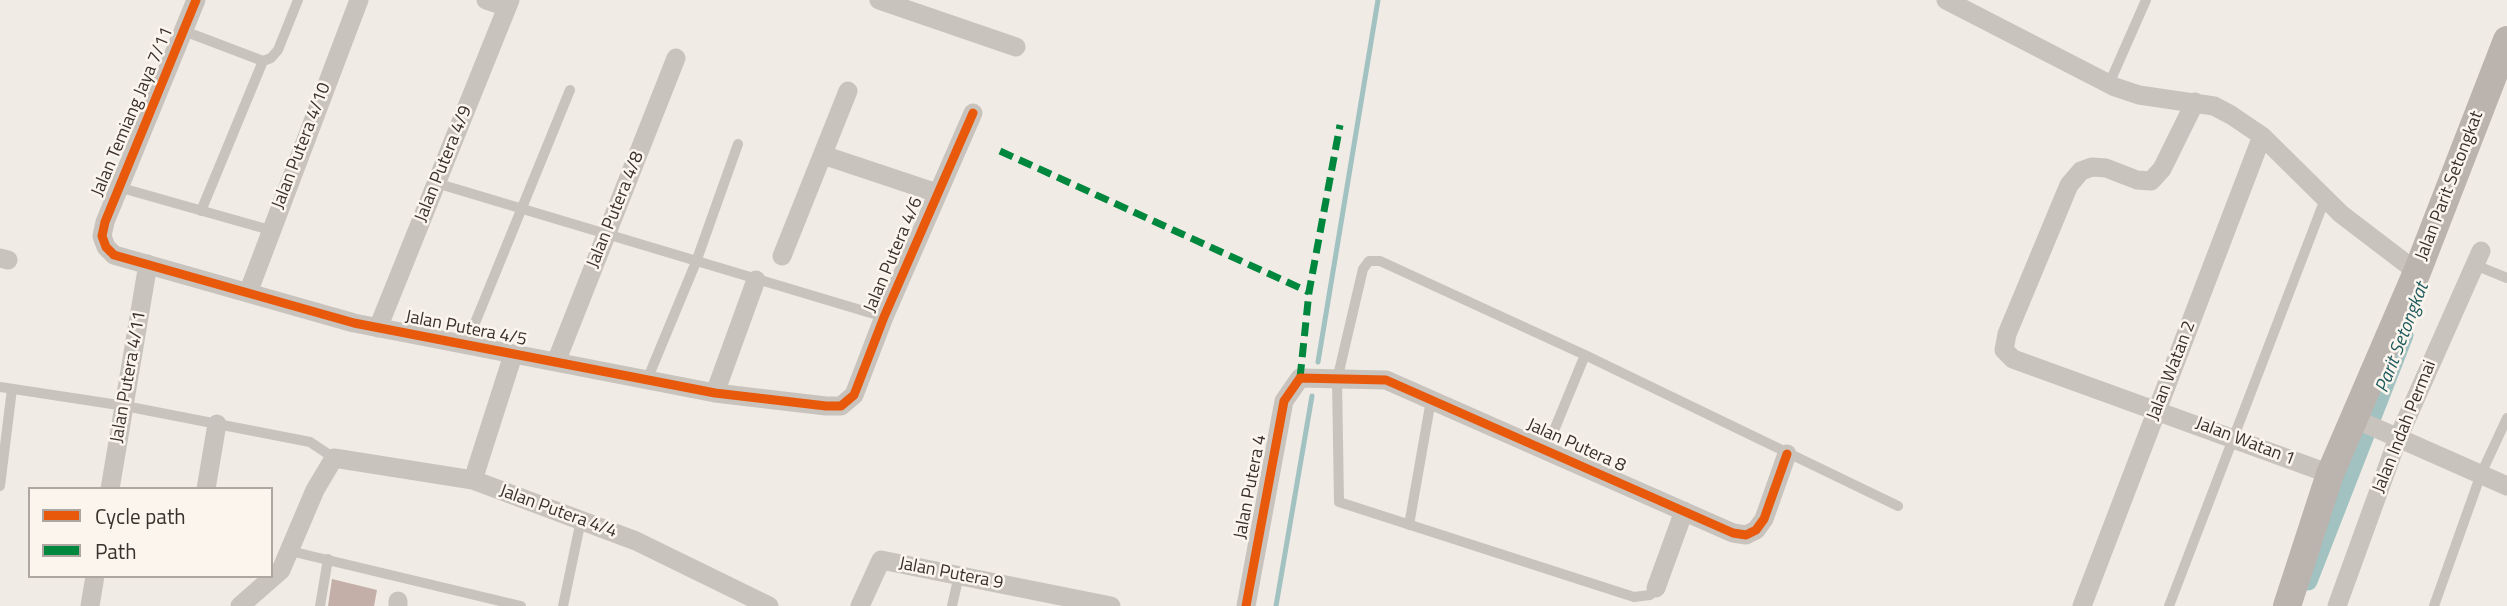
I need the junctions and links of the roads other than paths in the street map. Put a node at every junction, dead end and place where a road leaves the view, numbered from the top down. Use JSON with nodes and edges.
{"nodes":[{"id":1,"x":196,"y":0,"type":"edge"},
{"id":2,"x":298,"y":0,"type":"edge"},
{"id":3,"x":359,"y":0,"type":"edge"},
{"id":4,"x":486,"y":0,"type":"edge"},
{"id":5,"x":879,"y":0,"type":"edge"},
{"id":6,"x":1946,"y":0,"type":"edge"},
{"id":7,"x":2146,"y":0,"type":"edge"},
{"id":8,"x":509,"y":4,"type":"edge"},
{"id":9,"x":184,"y":31,"type":"junction"},
{"id":10,"x":2507,"y":40,"type":"edge"},
{"id":11,"x":1016,"y":47,"type":"dead end"},
{"id":12,"x":677,"y":58,"type":"dead end"},
{"id":13,"x":262,"y":61,"type":"junction"},
{"id":14,"x":2109,"y":84,"type":"junction"},
{"id":15,"x":570,"y":90,"type":"dead end"},
{"id":16,"x":848,"y":91,"type":"dead end"},
{"id":17,"x":2194,"y":102,"type":"junction"},
{"id":18,"x":973,"y":113,"type":"dead end"},
{"id":19,"x":2262,"y":136,"type":"junction"},
{"id":20,"x":738,"y":144,"type":"dead end"},
{"id":21,"x":823,"y":155,"type":"junction"},
{"id":22,"x":436,"y":183,"type":"junction"},
{"id":23,"x":117,"y":187,"type":"junction"},
{"id":24,"x":937,"y":193,"type":"junction"},
{"id":25,"x":2325,"y":199,"type":"junction"},
{"id":26,"x":521,"y":209,"type":"junction"},
{"id":27,"x":201,"y":211,"type":"junction"},
{"id":28,"x":270,"y":230,"type":"junction"},
{"id":29,"x":606,"y":235,"type":"junction"},
{"id":30,"x":102,"y":236,"type":"joint"},
{"id":31,"x":782,"y":256,"type":"dead end"},
{"id":32,"x":2478,"y":258,"type":"joint"},
{"id":33,"x":696,"y":262,"type":"junction"},
{"id":34,"x":148,"y":264,"type":"junction"},
{"id":35,"x":2417,"y":272,"type":"junction"},
{"id":36,"x":2507,"y":278,"type":"edge"},
{"id":37,"x":756,"y":281,"type":"junction"},
{"id":38,"x":248,"y":293,"type":"junction"},
{"id":39,"x":884,"y":317,"type":"junction"},
{"id":40,"x":378,"y":328,"type":"junction"},
{"id":41,"x":466,"y":346,"type":"junction"},
{"id":42,"x":513,"y":355,"type":"junction"},
{"id":43,"x":1585,"y":355,"type":"junction"},
{"id":44,"x":556,"y":362,"type":"junction"},
{"id":45,"x":1300,"y":378,"type":"joint"},
{"id":46,"x":647,"y":380,"type":"junction"},
{"id":47,"x":1338,"y":380,"type":"junction"},
{"id":48,"x":0,"y":387,"type":"edge"},
{"id":49,"x":12,"y":389,"type":"junction"},
{"id":50,"x":715,"y":393,"type":"junction"},
{"id":51,"x":1431,"y":400,"type":"junction"},
{"id":52,"x":841,"y":406,"type":"joint"},
{"id":53,"x":125,"y":407,"type":"junction"},
{"id":54,"x":2158,"y":409,"type":"junction"},
{"id":55,"x":2507,"y":418,"type":"edge"},
{"id":56,"x":2365,"y":423,"type":"junction"},
{"id":57,"x":217,"y":424,"type":"junction"},
{"id":58,"x":2233,"y":437,"type":"junction"},
{"id":59,"x":2398,"y":438,"type":"junction"},
{"id":60,"x":1546,"y":450,"type":"junction"},
{"id":61,"x":1787,"y":454,"type":"junction"},
{"id":62,"x":334,"y":458,"type":"junction"},
{"id":63,"x":2330,"y":474,"type":"junction"},
{"id":64,"x":2481,"y":474,"type":"junction"},
{"id":65,"x":473,"y":480,"type":"junction"},
{"id":66,"x":0,"y":486,"type":"edge"},
{"id":67,"x":2507,"y":486,"type":"edge"},
{"id":68,"x":110,"y":487,"type":"edge"},
{"id":69,"x":206,"y":487,"type":"edge"},
{"id":70,"x":1898,"y":506,"type":"dead end"},
{"id":71,"x":1684,"y":511,"type":"junction"},
{"id":72,"x":581,"y":520,"type":"junction"},
{"id":73,"x":1409,"y":525,"type":"junction"},
{"id":74,"x":290,"y":551,"type":"junction"},
{"id":75,"x":328,"y":559,"type":"junction"},
{"id":76,"x":276,"y":569,"type":"edge"},
{"id":77,"x":959,"y":575,"type":"junction"},
{"id":78,"x":95,"y":578,"type":"edge"},
{"id":79,"x":267,"y":578,"type":"edge"},
{"id":80,"x":1656,"y":588,"type":"joint"},
{"id":81,"x":90,"y":606,"type":"edge"},
{"id":82,"x":240,"y":606,"type":"edge"},
{"id":83,"x":320,"y":606,"type":"edge"},
{"id":84,"x":521,"y":606,"type":"edge"},
{"id":85,"x":563,"y":606,"type":"edge"},
{"id":86,"x":769,"y":606,"type":"edge"},
{"id":87,"x":860,"y":606,"type":"edge"},
{"id":88,"x":953,"y":606,"type":"edge"},
{"id":89,"x":1111,"y":606,"type":"edge"},
{"id":90,"x":1246,"y":606,"type":"edge"},
{"id":91,"x":2082,"y":606,"type":"edge"},
{"id":92,"x":2169,"y":606,"type":"edge"},
{"id":93,"x":2287,"y":606,"type":"edge"},
{"id":94,"x":2337,"y":606,"type":"edge"},
{"id":95,"x":2434,"y":606,"type":"edge"}],
"edges":[{"from":1,"to":9,"type":"street","name":"Jalan Temiang Jaya 7/11"},
{"from":2,"to":13,"type":"lane"},
{"from":3,"to":28,"type":"street","name":"Jalan Putera 4/10"},
{"from":4,"to":8,"type":"street"},
{"from":5,"to":11,"type":"street"},
{"from":6,"to":14,"type":"street"},
{"from":7,"to":14,"type":"lane"},
{"from":8,"to":22,"type":"street","name":"Jalan Putera 4/9"},
{"from":9,"to":13,"type":"lane"},
{"from":9,"to":23,"type":"street","name":"Jalan Temiang Jaya 7/11"},
{"from":10,"to":35,"type":"street","name":"Jalan Parit Setongkat"},
{"from":12,"to":29,"type":"street","name":"Jalan Putera 4/8"},
{"from":13,"to":27,"type":"lane"},
{"from":14,"to":17,"type":"street"},
{"from":15,"to":26,"type":"lane"},
{"from":16,"to":21,"type":"street"},
{"from":17,"to":19,"type":"street"},
{"from":17,"to":54,"type":"street","name":"Jalan Watan 1"},
{"from":18,"to":24,"type":"street","name":"Jalan Putera 4/6"},
{"from":19,"to":25,"type":"street"},
{"from":19,"to":54,"type":"street","name":"Jalan Watan 2"},
{"from":20,"to":33,"type":"lane"},
{"from":21,"to":24,"type":"street"},
{"from":21,"to":31,"type":"street"},
{"from":22,"to":26,"type":"lane"},
{"from":22,"to":40,"type":"street","name":"Jalan Putera 4/9"},
{"from":23,"to":27,"type":"lane"},
{"from":23,"to":30,"type":"street","name":"Jalan Temiang Jaya 7/11"},
{"from":24,"to":39,"type":"street","name":"Jalan Putera 4/6"},
{"from":25,"to":35,"type":"street"},
{"from":25,"to":58,"type":"lane"},
{"from":26,"to":29,"type":"lane"},
{"from":26,"to":41,"type":"lane"},
{"from":27,"to":28,"type":"lane"},
{"from":28,"to":38,"type":"street","name":"Jalan Putera 4/10"},
{"from":29,"to":33,"type":"lane"},
{"from":29,"to":44,"type":"street","name":"Jalan Putera 4/8"},
{"from":30,"to":34,"type":"street","name":"Jalan Putera 4/5"},
{"from":32,"to":36,"type":"lane"},
{"from":32,"to":59,"type":"street","name":"Jalan Indah Permai"},
{"from":33,"to":37,"type":"lane"},
{"from":33,"to":46,"type":"lane"},
{"from":34,"to":38,"type":"street","name":"Jalan Putera 4/5"},
{"from":34,"to":53,"type":"street","name":"Jalan Putera 4/11"},
{"from":35,"to":56,"type":"street","name":"Jalan Parit Setongkat"},
{"from":37,"to":39,"type":"lane"},
{"from":37,"to":50,"type":"street"},
{"from":38,"to":40,"type":"street","name":"Jalan Putera 4/5"},
{"from":39,"to":52,"type":"street","name":"Jalan Putera 4/6"},
{"from":40,"to":41,"type":"street","name":"Jalan Putera 4/5"},
{"from":41,"to":42,"type":"street","name":"Jalan Putera 4/5"},
{"from":42,"to":44,"type":"street","name":"Jalan Putera 4/5"},
{"from":42,"to":65,"type":"street"},
{"from":43,"to":47,"type":"lane"},
{"from":43,"to":60,"type":"lane"},
{"from":43,"to":61,"type":"lane"},
{"from":44,"to":46,"type":"street","name":"Jalan Putera 4/5"},
{"from":45,"to":47,"type":"street","name":"Jalan Putera 8"},
{"from":45,"to":90,"type":"street","name":"Jalan Putera 4"},
{"from":46,"to":50,"type":"street","name":"Jalan Putera 4/5"},
{"from":47,"to":51,"type":"street","name":"Jalan Putera 8"},
{"from":47,"to":73,"type":"lane"},
{"from":48,"to":49,"type":"lane"},
{"from":49,"to":53,"type":"lane"},
{"from":49,"to":66,"type":"lane"},
{"from":50,"to":52,"type":"street","name":"Jalan Putera 4/5"},
{"from":51,"to":60,"type":"street","name":"Jalan Putera 8"},
{"from":51,"to":73,"type":"lane"},
{"from":53,"to":57,"type":"lane"},
{"from":53,"to":68,"type":"street","name":"Jalan Putera 4/11"},
{"from":54,"to":58,"type":"street","name":"Jalan Watan 1"},
{"from":54,"to":91,"type":"street","name":"Jalan Watan 2"},
{"from":55,"to":64,"type":"lane"},
{"from":56,"to":59,"type":"street"},
{"from":56,"to":63,"type":"street","name":"Jalan Parit Setongkat"},
{"from":57,"to":62,"type":"lane"},
{"from":57,"to":69,"type":"street"},
{"from":58,"to":63,"type":"street","name":"Jalan Watan 1"},
{"from":58,"to":92,"type":"lane"},
{"from":59,"to":64,"type":"street"},
{"from":59,"to":94,"type":"street","name":"Jalan Indah Permai"},
{"from":60,"to":71,"type":"street","name":"Jalan Putera 8"},
{"from":61,"to":70,"type":"lane"},
{"from":61,"to":71,"type":"street","name":"Jalan Putera 8"},
{"from":62,"to":65,"type":"street","name":"Jalan Putera 4/4"},
{"from":62,"to":74,"type":"street"},
{"from":63,"to":93,"type":"street","name":"Jalan Parit Setongkat"},
{"from":64,"to":67,"type":"street"},
{"from":64,"to":95,"type":"lane"},
{"from":65,"to":72,"type":"street","name":"Jalan Putera 4/4"},
{"from":71,"to":80,"type":"street"},
{"from":72,"to":85,"type":"lane"},
{"from":72,"to":86,"type":"street","name":"Jalan Putera 4/4"},
{"from":73,"to":80,"type":"lane"},
{"from":74,"to":75,"type":"lane"},
{"from":74,"to":76,"type":"street"},
{"from":75,"to":83,"type":"lane"},
{"from":75,"to":84,"type":"lane"},
{"from":77,"to":87,"type":"street","name":"Jalan Putera 9"},
{"from":77,"to":88,"type":"lane"},
{"from":77,"to":89,"type":"street","name":"Jalan Putera 9"},
{"from":78,"to":81,"type":"street"},
{"from":79,"to":82,"type":"street"}]}
